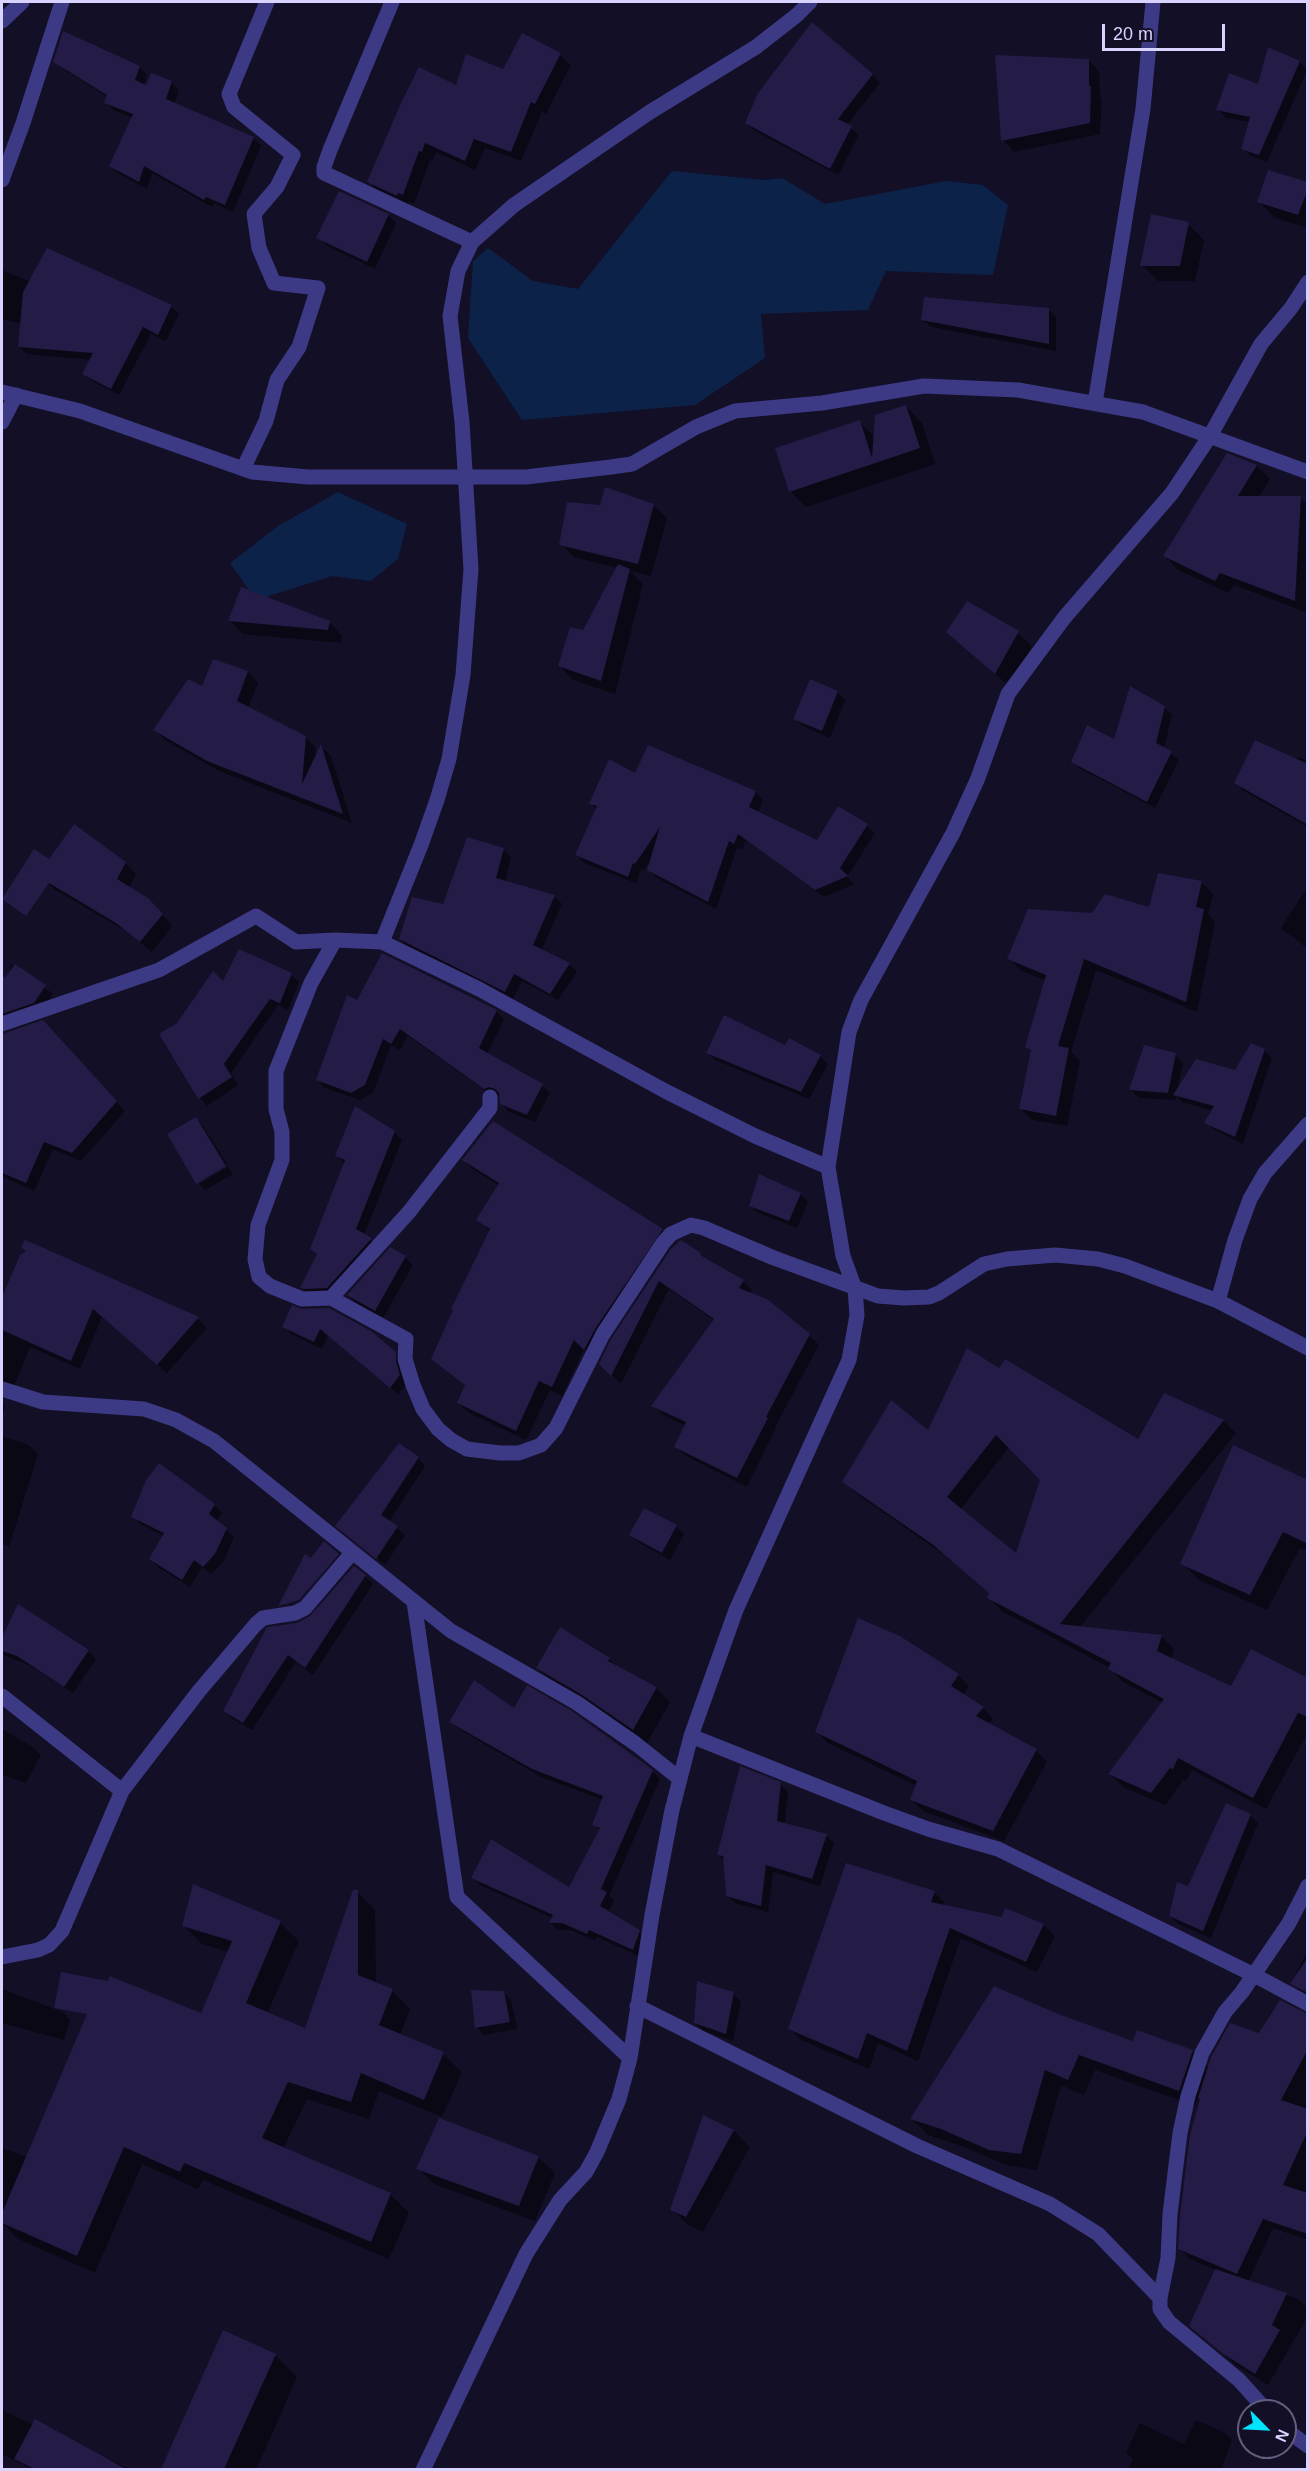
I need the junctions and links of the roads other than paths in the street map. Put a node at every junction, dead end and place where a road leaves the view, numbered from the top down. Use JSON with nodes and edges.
{"nodes":[{"id":1,"x":22,"y":2,"type":"edge"},
{"id":2,"x":62,"y":2,"type":"edge"},
{"id":3,"x":267,"y":2,"type":"edge"},
{"id":4,"x":392,"y":2,"type":"edge"},
{"id":5,"x":810,"y":2,"type":"edge"},
{"id":6,"x":1152,"y":2,"type":"edge"},
{"id":7,"x":2,"y":21,"type":"edge"},
{"id":8,"x":2,"y":180,"type":"edge"},
{"id":9,"x":472,"y":242,"type":"junction"},
{"id":10,"x":1308,"y":282,"type":"edge"},
{"id":11,"x":9,"y":394,"type":"edge"},
{"id":12,"x":1095,"y":404,"type":"junction"},
{"id":13,"x":2,"y":422,"type":"edge"},
{"id":14,"x":1210,"y":436,"type":"junction"},
{"id":15,"x":243,"y":469,"type":"junction"},
{"id":16,"x":1308,"y":472,"type":"edge"},
{"id":17,"x":465,"y":478,"type":"junction"},
{"id":18,"x":335,"y":940,"type":"junction"},
{"id":19,"x":382,"y":942,"type":"junction"},
{"id":20,"x":2,"y":1024,"type":"edge"},
{"id":21,"x":490,"y":1097,"type":"dead end"},
{"id":22,"x":1308,"y":1124,"type":"edge"},
{"id":23,"x":828,"y":1167,"type":"junction"},
{"id":24,"x":855,"y":1289,"type":"junction"},
{"id":25,"x":331,"y":1298,"type":"junction"},
{"id":26,"x":1218,"y":1301,"type":"junction"},
{"id":27,"x":1308,"y":1348,"type":"edge"},
{"id":28,"x":2,"y":1389,"type":"edge"},
{"id":29,"x":352,"y":1553,"type":"junction"},
{"id":30,"x":414,"y":1602,"type":"junction"},
{"id":31,"x":2,"y":1696,"type":"edge"},
{"id":32,"x":691,"y":1736,"type":"junction"},
{"id":33,"x":680,"y":1779,"type":"junction"},
{"id":34,"x":122,"y":1791,"type":"junction"},
{"id":35,"x":1308,"y":1886,"type":"edge"},
{"id":36,"x":2,"y":1957,"type":"edge"},
{"id":37,"x":1254,"y":1975,"type":"junction"},
{"id":38,"x":1308,"y":2004,"type":"edge"},
{"id":39,"x":637,"y":2006,"type":"junction"},
{"id":40,"x":630,"y":2058,"type":"junction"},
{"id":41,"x":1160,"y":2298,"type":"junction"},
{"id":42,"x":1256,"y":2399,"type":"edge"},
{"id":43,"x":423,"y":2469,"type":"edge"}],
"edges":[{"from":1,"to":7,"type":"street"},
{"from":2,"to":8,"type":"street"},
{"from":3,"to":15,"type":"street"},
{"from":4,"to":9,"type":"street"},
{"from":5,"to":9,"type":"street"},
{"from":6,"to":12,"type":"street"},
{"from":9,"to":17,"type":"street"},
{"from":10,"to":14,"type":"street"},
{"from":11,"to":13,"type":"street"},
{"from":11,"to":15,"type":"street"},
{"from":12,"to":14,"type":"street"},
{"from":12,"to":17,"type":"street"},
{"from":14,"to":16,"type":"street"},
{"from":14,"to":23,"type":"street"},
{"from":15,"to":17,"type":"street"},
{"from":17,"to":19,"type":"street"},
{"from":18,"to":19,"type":"street"},
{"from":18,"to":20,"type":"street"},
{"from":18,"to":25,"type":"street"},
{"from":19,"to":23,"type":"street"},
{"from":21,"to":25,"type":"street"},
{"from":22,"to":26,"type":"street"},
{"from":23,"to":24,"type":"street"},
{"from":24,"to":25,"type":"street"},
{"from":24,"to":26,"type":"street"},
{"from":24,"to":32,"type":"street"},
{"from":26,"to":27,"type":"street"},
{"from":28,"to":29,"type":"street"},
{"from":29,"to":30,"type":"street"},
{"from":29,"to":34,"type":"street"},
{"from":30,"to":33,"type":"street"},
{"from":30,"to":40,"type":"street"},
{"from":31,"to":34,"type":"street"},
{"from":32,"to":33,"type":"street"},
{"from":32,"to":37,"type":"street"},
{"from":33,"to":39,"type":"street"},
{"from":34,"to":36,"type":"street"},
{"from":35,"to":37,"type":"street"},
{"from":37,"to":38,"type":"street"},
{"from":37,"to":41,"type":"street"},
{"from":39,"to":40,"type":"street"},
{"from":39,"to":41,"type":"street"},
{"from":40,"to":43,"type":"street"},
{"from":41,"to":42,"type":"street"}]}
